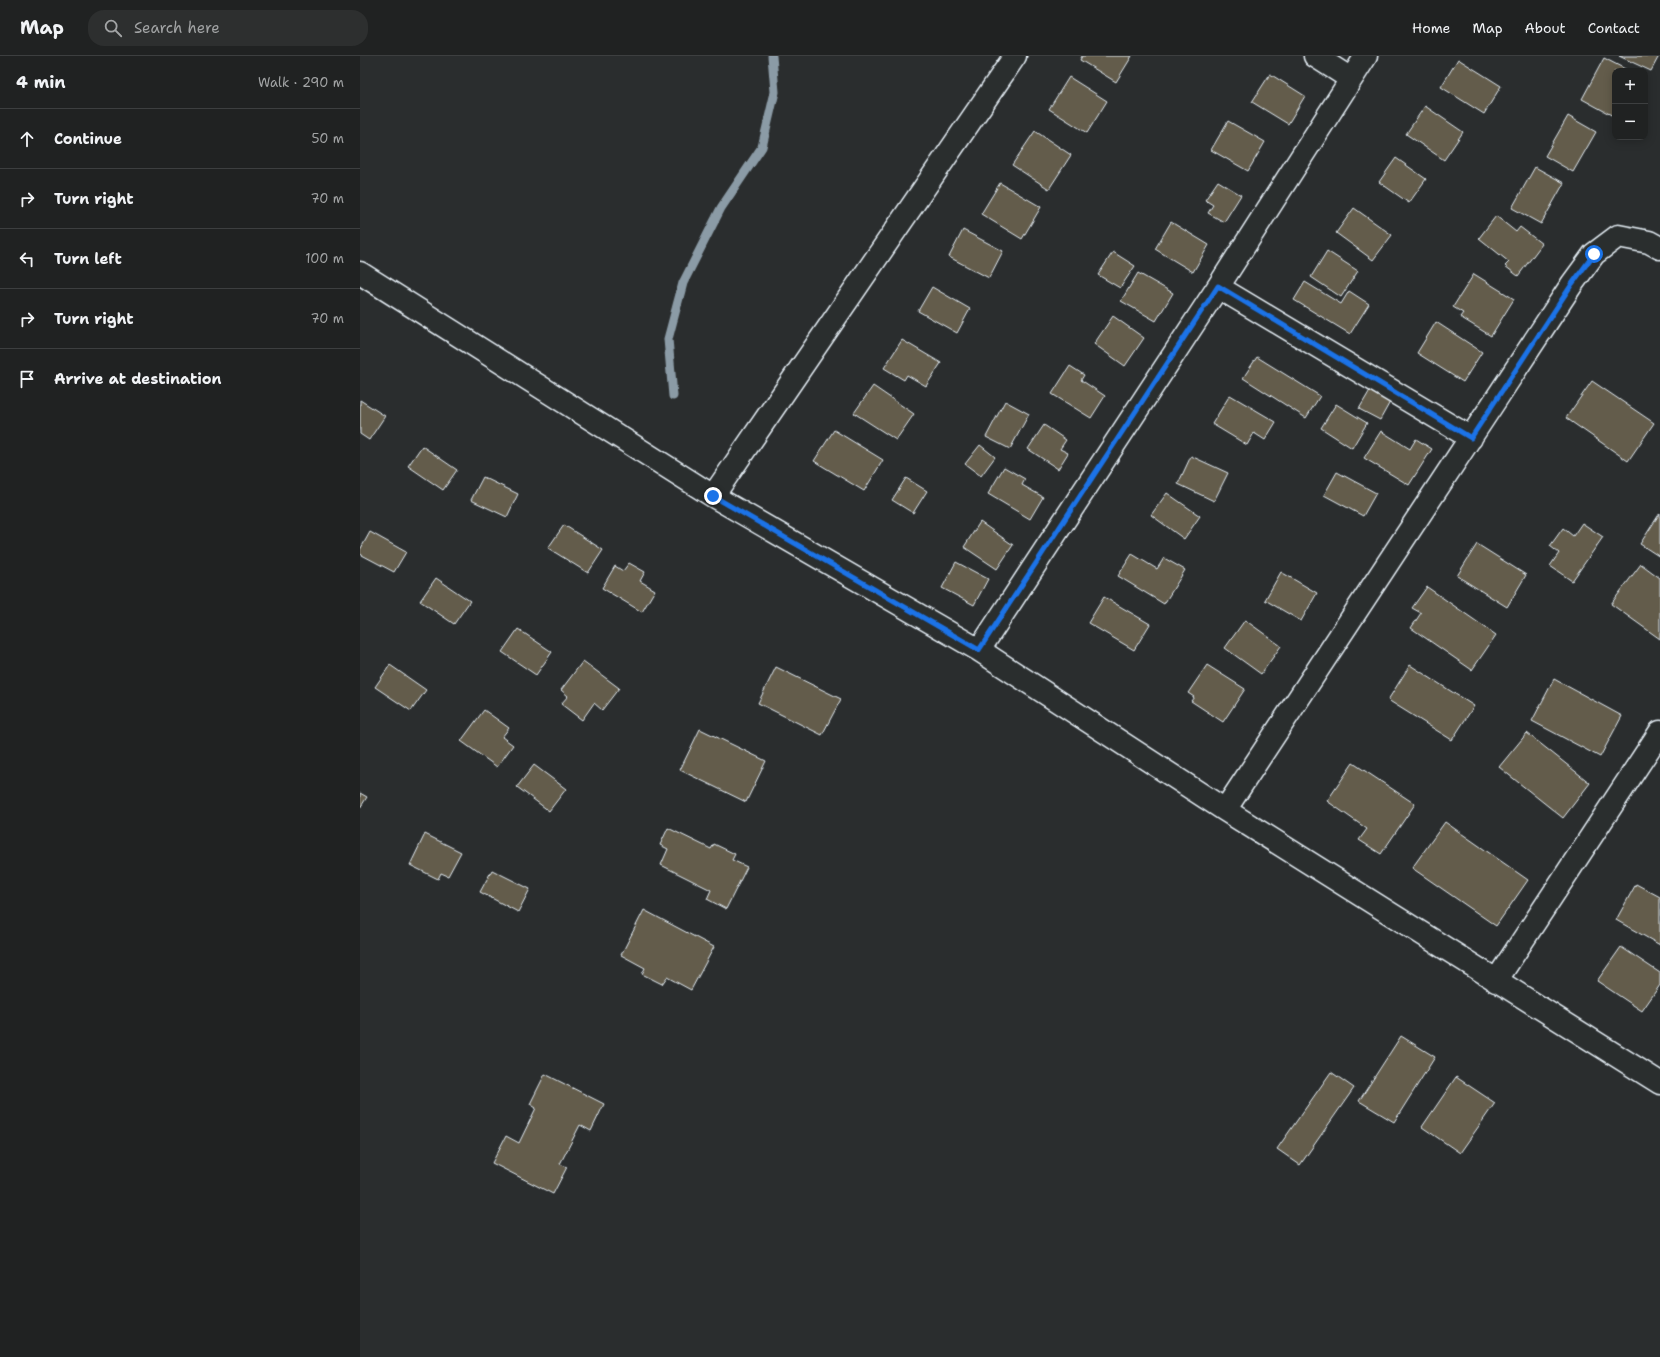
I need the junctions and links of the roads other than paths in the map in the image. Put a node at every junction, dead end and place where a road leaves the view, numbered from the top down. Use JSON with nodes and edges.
{"nodes":[{"id":1,"x":1015,"y":56,"type":"edge"},
{"id":2,"x":1315,"y":56,"type":"edge"},
{"id":3,"x":1366,"y":56,"type":"edge"},
{"id":4,"x":1351,"y":79,"type":"junction"},
{"id":5,"x":1660,"y":248,"type":"edge"},
{"id":6,"x":360,"y":273,"type":"edge"},
{"id":7,"x":1218,"y":286,"type":"junction"},
{"id":8,"x":1471,"y":438,"type":"junction"},
{"id":9,"x":713,"y":496,"type":"junction"},
{"id":10,"x":979,"y":650,"type":"junction"},
{"id":11,"x":1660,"y":732,"type":"edge"},
{"id":12,"x":1225,"y":810,"type":"junction"},
{"id":13,"x":1496,"y":980,"type":"junction"},
{"id":14,"x":1660,"y":1083,"type":"edge"}],
"edges":[{"from":1,"to":9,"type":"street"},
{"from":2,"to":4,"type":"street"},
{"from":3,"to":4,"type":"street"},
{"from":4,"to":7,"type":"street"},
{"from":5,"to":8,"type":"street"},
{"from":6,"to":9,"type":"street"},
{"from":7,"to":8,"type":"street"},
{"from":7,"to":10,"type":"street"},
{"from":8,"to":12,"type":"street"},
{"from":9,"to":10,"type":"street"},
{"from":10,"to":12,"type":"street"},
{"from":11,"to":13,"type":"street"},
{"from":12,"to":13,"type":"street"},
{"from":13,"to":14,"type":"street"}]}
